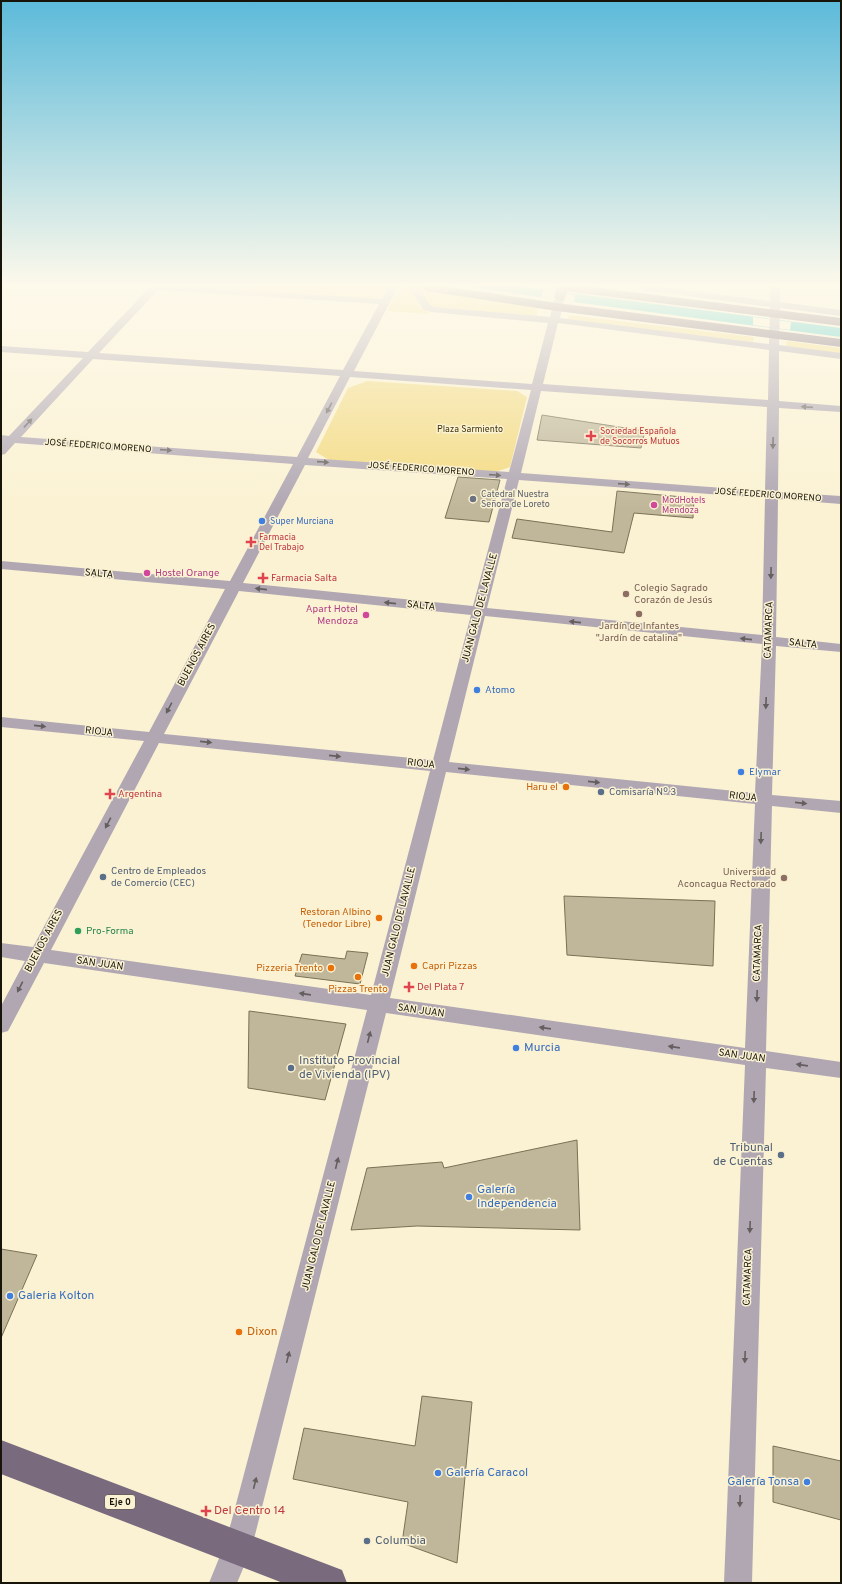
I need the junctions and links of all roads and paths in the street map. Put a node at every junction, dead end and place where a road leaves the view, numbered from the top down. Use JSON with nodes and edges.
{"nodes":[{"id":1,"x":85,"y":361,"type":"edge"},
{"id":2,"x":171,"y":361,"type":"edge"},
{"id":3,"x":355,"y":361,"type":"edge"},
{"id":4,"x":544,"y":361,"type":"edge"},
{"id":5,"x":774,"y":361,"type":"edge"},
{"id":6,"x":348,"y":374,"type":"junction"},
{"id":7,"x":537,"y":387,"type":"junction"},
{"id":8,"x":773,"y":404,"type":"junction"},
{"id":9,"x":841,"y":409,"type":"edge"},
{"id":10,"x":6,"y":439,"type":"edge"},
{"id":11,"x":1,"y":451,"type":"edge"},
{"id":12,"x":302,"y":460,"type":"junction"},
{"id":13,"x":514,"y":476,"type":"junction"},
{"id":14,"x":772,"y":495,"type":"junction"},
{"id":15,"x":841,"y":500,"type":"edge"},
{"id":16,"x":1,"y":565,"type":"edge"},
{"id":17,"x":234,"y":586,"type":"junction"},
{"id":18,"x":479,"y":612,"type":"junction"},
{"id":19,"x":769,"y":641,"type":"junction"},
{"id":20,"x":841,"y":648,"type":"edge"},
{"id":21,"x":1,"y":722,"type":"edge"},
{"id":22,"x":153,"y":737,"type":"junction"},
{"id":23,"x":439,"y":766,"type":"junction"},
{"id":24,"x":762,"y":799,"type":"junction"},
{"id":25,"x":841,"y":807,"type":"edge"},
{"id":26,"x":1,"y":950,"type":"edge"},
{"id":27,"x":37,"y":955,"type":"junction"},
{"id":28,"x":378,"y":1005,"type":"junction"},
{"id":29,"x":1,"y":1025,"type":"edge"},
{"id":30,"x":755,"y":1058,"type":"junction"},
{"id":31,"x":841,"y":1070,"type":"edge"},
{"id":32,"x":1,"y":1457,"type":"edge"},
{"id":33,"x":238,"y":1548,"type":"junction"},
{"id":34,"x":223,"y":1583,"type":"edge"},
{"id":35,"x":329,"y":1583,"type":"edge"},
{"id":36,"x":738,"y":1583,"type":"edge"}],
"edges":[{"from":10,"to":1,"type":"street","one_way":true},
{"from":2,"to":6,"type":"street"},
{"from":3,"to":6,"type":"street","name":"BUENOS AIRES"},
{"from":4,"to":7,"type":"street","name":"JUAN GALO DE LAVALLE"},
{"from":5,"to":8,"type":"street","name":"CATAMARCA"},
{"from":6,"to":7,"type":"street"},
{"from":6,"to":12,"type":"street","name":"BUENOS AIRES","one_way":true},
{"from":7,"to":8,"type":"street"},
{"from":7,"to":13,"type":"street","name":"JUAN GALO DE LAVALLE"},
{"from":9,"to":8,"type":"street","one_way":true},
{"from":8,"to":14,"type":"street","name":"CATAMARCA","one_way":true},
{"from":10,"to":11,"type":"street"},
{"from":10,"to":12,"type":"street","name":"JOSÉ FEDERICO MORENO","one_way":true},
{"from":12,"to":13,"type":"street","name":"JOSÉ FEDERICO MORENO","one_way":true},
{"from":12,"to":17,"type":"street","name":"BUENOS AIRES"},
{"from":13,"to":14,"type":"street","name":"JOSÉ FEDERICO MORENO","one_way":true},
{"from":13,"to":18,"type":"street","name":"JUAN GALO DE LAVALLE"},
{"from":14,"to":15,"type":"street","name":"JOSÉ FEDERICO MORENO"},
{"from":14,"to":19,"type":"street","name":"CATAMARCA","one_way":true},
{"from":16,"to":17,"type":"street","name":"SALTA"},
{"from":18,"to":17,"type":"street","name":"SALTA","one_way":true},
{"from":17,"to":22,"type":"street","name":"BUENOS AIRES","one_way":true},
{"from":19,"to":18,"type":"street","name":"SALTA","one_way":true},
{"from":18,"to":23,"type":"street","name":"JUAN GALO DE LAVALLE"},
{"from":19,"to":20,"type":"street","name":"SALTA"},
{"from":19,"to":24,"type":"street","name":"CATAMARCA","one_way":true},
{"from":21,"to":22,"type":"street","name":"RIOJA","one_way":true},
{"from":22,"to":23,"type":"street","name":"RIOJA","one_way":true},
{"from":22,"to":27,"type":"street","name":"BUENOS AIRES","one_way":true},
{"from":23,"to":24,"type":"street","name":"RIOJA","one_way":true},
{"from":23,"to":28,"type":"street","name":"JUAN GALO DE LAVALLE"},
{"from":24,"to":25,"type":"street","name":"RIOJA","one_way":true},
{"from":24,"to":30,"type":"street","name":"CATAMARCA","one_way":true},
{"from":26,"to":27,"type":"street","name":"SAN JUAN"},
{"from":28,"to":27,"type":"street","name":"SAN JUAN","one_way":true},
{"from":27,"to":29,"type":"street","name":"BUENOS AIRES","one_way":true},
{"from":30,"to":28,"type":"street","name":"SAN JUAN","one_way":true},
{"from":33,"to":28,"type":"street","name":"JUAN GALO DE LAVALLE","one_way":true},
{"from":31,"to":30,"type":"street","name":"SAN JUAN","one_way":true},
{"from":30,"to":36,"type":"street","name":"CATAMARCA","one_way":true},
{"from":32,"to":33,"type":"main road","number":"Eje 0"},
{"from":33,"to":34,"type":"street","name":"JUAN GALO DE LAVALLE"},
{"from":33,"to":35,"type":"main road","number":"Eje 0"}]}
